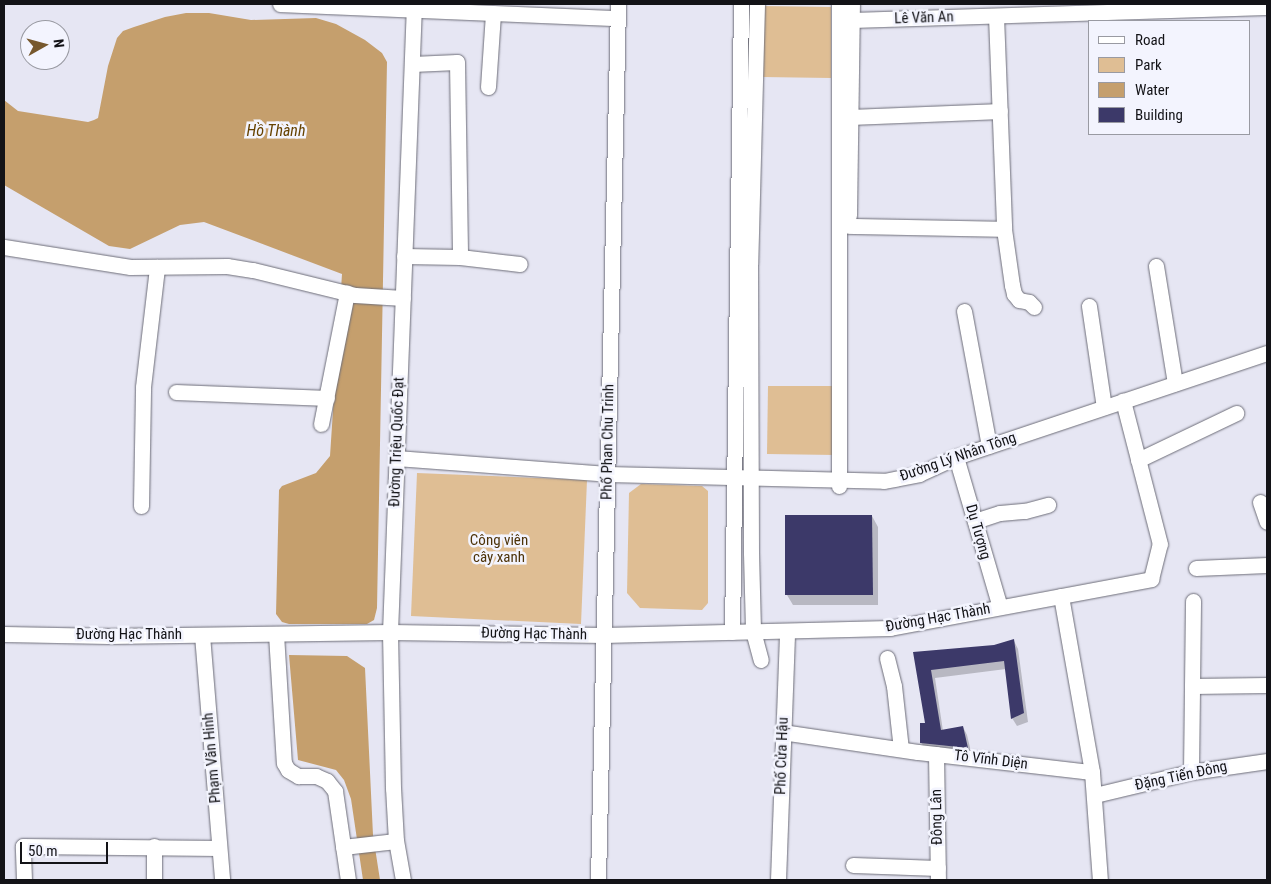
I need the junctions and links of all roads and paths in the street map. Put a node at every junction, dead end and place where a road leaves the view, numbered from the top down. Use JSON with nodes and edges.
{"nodes":[{"id":1,"x":280,"y":4,"type":"edge"},
{"id":2,"x":742,"y":4,"type":"edge"},
{"id":3,"x":757,"y":4,"type":"edge"},
{"id":4,"x":839,"y":4,"type":"edge"},
{"id":5,"x":852,"y":4,"type":"edge"},
{"id":6,"x":414,"y":7,"type":"edge"},
{"id":7,"x":1267,"y":7,"type":"edge"},
{"id":8,"x":1099,"y":8,"type":"edge"},
{"id":9,"x":618,"y":11,"type":"edge"},
{"id":10,"x":493,"y":13,"type":"junction"},
{"id":11,"x":996,"y":16,"type":"junction"},
{"id":12,"x":852,"y":20,"type":"junction"},
{"id":13,"x":412,"y":64,"type":"junction"},
{"id":14,"x":488,"y":87,"type":"dead end"},
{"id":15,"x":1000,"y":111,"type":"junction"},
{"id":16,"x":851,"y":117,"type":"junction"},
{"id":17,"x":849,"y":226,"type":"junction"},
{"id":18,"x":1004,"y":229,"type":"junction"},
{"id":19,"x":4,"y":247,"type":"edge"},
{"id":20,"x":404,"y":256,"type":"junction"},
{"id":21,"x":460,"y":257,"type":"junction"},
{"id":22,"x":520,"y":264,"type":"dead end"},
{"id":23,"x":156,"y":266,"type":"junction"},
{"id":24,"x":1156,"y":266,"type":"dead end"},
{"id":25,"x":351,"y":294,"type":"junction"},
{"id":26,"x":396,"y":298,"type":"junction"},
{"id":27,"x":1090,"y":306,"type":"dead end"},
{"id":28,"x":1034,"y":307,"type":"dead end"},
{"id":29,"x":964,"y":311,"type":"dead end"},
{"id":30,"x":1267,"y":353,"type":"edge"},
{"id":31,"x":1175,"y":384,"type":"junction"},
{"id":32,"x":176,"y":392,"type":"dead end"},
{"id":33,"x":327,"y":398,"type":"junction"},
{"id":34,"x":1123,"y":401,"type":"junction"},
{"id":35,"x":1104,"y":407,"type":"junction"},
{"id":36,"x":1236,"y":414,"type":"dead end"},
{"id":37,"x":321,"y":424,"type":"dead end"},
{"id":38,"x":989,"y":446,"type":"junction"},
{"id":39,"x":956,"y":457,"type":"junction"},
{"id":40,"x":396,"y":458,"type":"junction"},
{"id":41,"x":1138,"y":460,"type":"junction"},
{"id":42,"x":607,"y":474,"type":"junction"},
{"id":43,"x":734,"y":477,"type":"junction"},
{"id":44,"x":752,"y":477,"type":"junction"},
{"id":45,"x":840,"y":482,"type":"junction"},
{"id":46,"x":1260,"y":502,"type":"dead end"},
{"id":47,"x":1048,"y":505,"type":"dead end"},
{"id":48,"x":141,"y":506,"type":"dead end"},
{"id":49,"x":975,"y":521,"type":"junction"},
{"id":50,"x":1267,"y":522,"type":"edge"},
{"id":51,"x":1267,"y":565,"type":"edge"},
{"id":52,"x":1196,"y":568,"type":"dead end"},
{"id":53,"x":1061,"y":596,"type":"junction"},
{"id":54,"x":1193,"y":601,"type":"dead end"},
{"id":55,"x":1000,"y":607,"type":"junction"},
{"id":56,"x":753,"y":631,"type":"junction"},
{"id":57,"x":787,"y":631,"type":"junction"},
{"id":58,"x":390,"y":632,"type":"junction"},
{"id":59,"x":732,"y":632,"type":"junction"},
{"id":60,"x":4,"y":634,"type":"edge"},
{"id":61,"x":276,"y":634,"type":"junction"},
{"id":62,"x":202,"y":635,"type":"junction"},
{"id":63,"x":603,"y":635,"type":"junction"},
{"id":64,"x":888,"y":658,"type":"dead end"},
{"id":65,"x":761,"y":660,"type":"dead end"},
{"id":66,"x":1267,"y":685,"type":"edge"},
{"id":67,"x":1192,"y":686,"type":"junction"},
{"id":68,"x":782,"y":732,"type":"junction"},
{"id":69,"x":901,"y":749,"type":"junction"},
{"id":70,"x":936,"y":754,"type":"junction"},
{"id":71,"x":1267,"y":761,"type":"edge"},
{"id":72,"x":1092,"y":772,"type":"junction"},
{"id":73,"x":1191,"y":772,"type":"junction"},
{"id":74,"x":1094,"y":795,"type":"junction"},
{"id":75,"x":390,"y":842,"type":"junction"},
{"id":76,"x":154,"y":846,"type":"junction"},
{"id":77,"x":343,"y":847,"type":"junction"},
{"id":78,"x":219,"y":848,"type":"junction"},
{"id":79,"x":853,"y":865,"type":"dead end"},
{"id":80,"x":938,"y":874,"type":"edge"},
{"id":81,"x":24,"y":880,"type":"edge"},
{"id":82,"x":154,"y":880,"type":"edge"},
{"id":83,"x":222,"y":880,"type":"edge"},
{"id":84,"x":348,"y":880,"type":"edge"},
{"id":85,"x":403,"y":880,"type":"edge"},
{"id":86,"x":598,"y":880,"type":"edge"},
{"id":87,"x":778,"y":880,"type":"edge"},
{"id":88,"x":1100,"y":880,"type":"edge"}],
"edges":[{"from":1,"to":6,"type":"street"},
{"from":2,"to":43,"type":"street"},
{"from":3,"to":44,"type":"street"},
{"from":4,"to":45,"type":"street"},
{"from":5,"to":12,"type":"street"},
{"from":6,"to":10,"type":"street"},
{"from":6,"to":13,"type":"street","name":"Đường Triệu Quốc Đạt"},
{"from":7,"to":8,"type":"street","name":"Lê Văn An"},
{"from":8,"to":11,"type":"street","name":"Lê Văn An"},
{"from":9,"to":10,"type":"street"},
{"from":9,"to":42,"type":"street","name":"Phố Phan Chu Trinh"},
{"from":10,"to":14,"type":"street"},
{"from":11,"to":12,"type":"street","name":"Lê Văn An"},
{"from":11,"to":15,"type":"street"},
{"from":12,"to":16,"type":"street"},
{"from":13,"to":20,"type":"street","name":"Đường Triệu Quốc Đạt"},
{"from":13,"to":21,"type":"street"},
{"from":15,"to":16,"type":"street"},
{"from":15,"to":18,"type":"street"},
{"from":16,"to":17,"type":"street"},
{"from":17,"to":18,"type":"street"},
{"from":17,"to":45,"type":"street"},
{"from":18,"to":28,"type":"street"},
{"from":19,"to":23,"type":"street"},
{"from":20,"to":21,"type":"street"},
{"from":20,"to":26,"type":"street","name":"Đường Triệu Quốc Đạt"},
{"from":21,"to":22,"type":"street"},
{"from":23,"to":25,"type":"street"},
{"from":23,"to":48,"type":"street"},
{"from":24,"to":31,"type":"street"},
{"from":25,"to":26,"type":"street"},
{"from":25,"to":33,"type":"street"},
{"from":26,"to":40,"type":"street","name":"Đường Triệu Quốc Đạt"},
{"from":27,"to":35,"type":"street"},
{"from":29,"to":38,"type":"street"},
{"from":30,"to":31,"type":"street","name":"Đường Lý Nhân Tông"},
{"from":31,"to":34,"type":"street","name":"Đường Lý Nhân Tông"},
{"from":32,"to":33,"type":"street"},
{"from":33,"to":37,"type":"street"},
{"from":34,"to":35,"type":"street","name":"Đường Lý Nhân Tông"},
{"from":34,"to":41,"type":"street"},
{"from":35,"to":38,"type":"street","name":"Đường Lý Nhân Tông"},
{"from":36,"to":41,"type":"street"},
{"from":38,"to":39,"type":"street","name":"Đường Lý Nhân Tông"},
{"from":39,"to":45,"type":"street","name":"Đường Lý Nhân Tông"},
{"from":39,"to":49,"type":"street","name":"Dụ Tượng"},
{"from":40,"to":42,"type":"street","name":"Đường Lý Nhân Tông"},
{"from":40,"to":58,"type":"street","name":"Đường Triệu Quốc Đạt"},
{"from":41,"to":53,"type":"street","name":"Đường Hạc Thành"},
{"from":42,"to":43,"type":"street","name":"Đường Lý Nhân Tông"},
{"from":42,"to":63,"type":"street","name":"Phố Phan Chu Trinh"},
{"from":43,"to":44,"type":"street","name":"Đường Lý Nhân Tông"},
{"from":43,"to":59,"type":"street"},
{"from":44,"to":45,"type":"street","name":"Đường Lý Nhân Tông"},
{"from":44,"to":56,"type":"street"},
{"from":46,"to":50,"type":"street"},
{"from":47,"to":49,"type":"street"},
{"from":49,"to":55,"type":"street","name":"Dụ Tượng"},
{"from":51,"to":52,"type":"street"},
{"from":53,"to":55,"type":"street","name":"Đường Hạc Thành"},
{"from":53,"to":72,"type":"street"},
{"from":54,"to":67,"type":"street"},
{"from":55,"to":57,"type":"street","name":"Đường Hạc Thành"},
{"from":56,"to":57,"type":"street","name":"Đường Hạc Thành"},
{"from":56,"to":59,"type":"street","name":"Đường Hạc Thành"},
{"from":56,"to":65,"type":"street"},
{"from":57,"to":68,"type":"street","name":"Phố Cửa Hậu"},
{"from":58,"to":61,"type":"street","name":"Đường Hạc Thành"},
{"from":58,"to":63,"type":"street","name":"Đường Hạc Thành"},
{"from":58,"to":75,"type":"street","name":"Đường Triệu Quốc Đạt"},
{"from":59,"to":63,"type":"street","name":"Đường Hạc Thành"},
{"from":60,"to":62,"type":"street","name":"Đường Hạc Thành"},
{"from":61,"to":62,"type":"street","name":"Đường Hạc Thành"},
{"from":61,"to":77,"type":"street"},
{"from":62,"to":78,"type":"street","name":"Phạm Văn Hinh"},
{"from":63,"to":86,"type":"street","name":"Phố Phan Chu Trinh"},
{"from":64,"to":69,"type":"street"},
{"from":66,"to":67,"type":"street"},
{"from":67,"to":73,"type":"street"},
{"from":68,"to":69,"type":"street","name":"Tô Vĩnh Diện"},
{"from":68,"to":87,"type":"street","name":"Phố Cửa Hậu"},
{"from":69,"to":70,"type":"street","name":"Tô Vĩnh Diện"},
{"from":70,"to":72,"type":"street","name":"Tô Vĩnh Diện"},
{"from":70,"to":80,"type":"street","name":"Đông Lân"},
{"from":71,"to":73,"type":"street","name":"Đặng Tiến Đông"},
{"from":72,"to":74,"type":"street"},
{"from":73,"to":74,"type":"street","name":"Đặng Tiến Đông"},
{"from":74,"to":88,"type":"street"},
{"from":75,"to":77,"type":"street"},
{"from":75,"to":85,"type":"street","name":"Đường Triệu Quốc Đạt"},
{"from":76,"to":78,"type":"street"},
{"from":76,"to":81,"type":"street"},
{"from":76,"to":82,"type":"street"},
{"from":77,"to":84,"type":"street"},
{"from":78,"to":83,"type":"street","name":"Phạm Văn Hinh"},
{"from":79,"to":80,"type":"street"}]}
